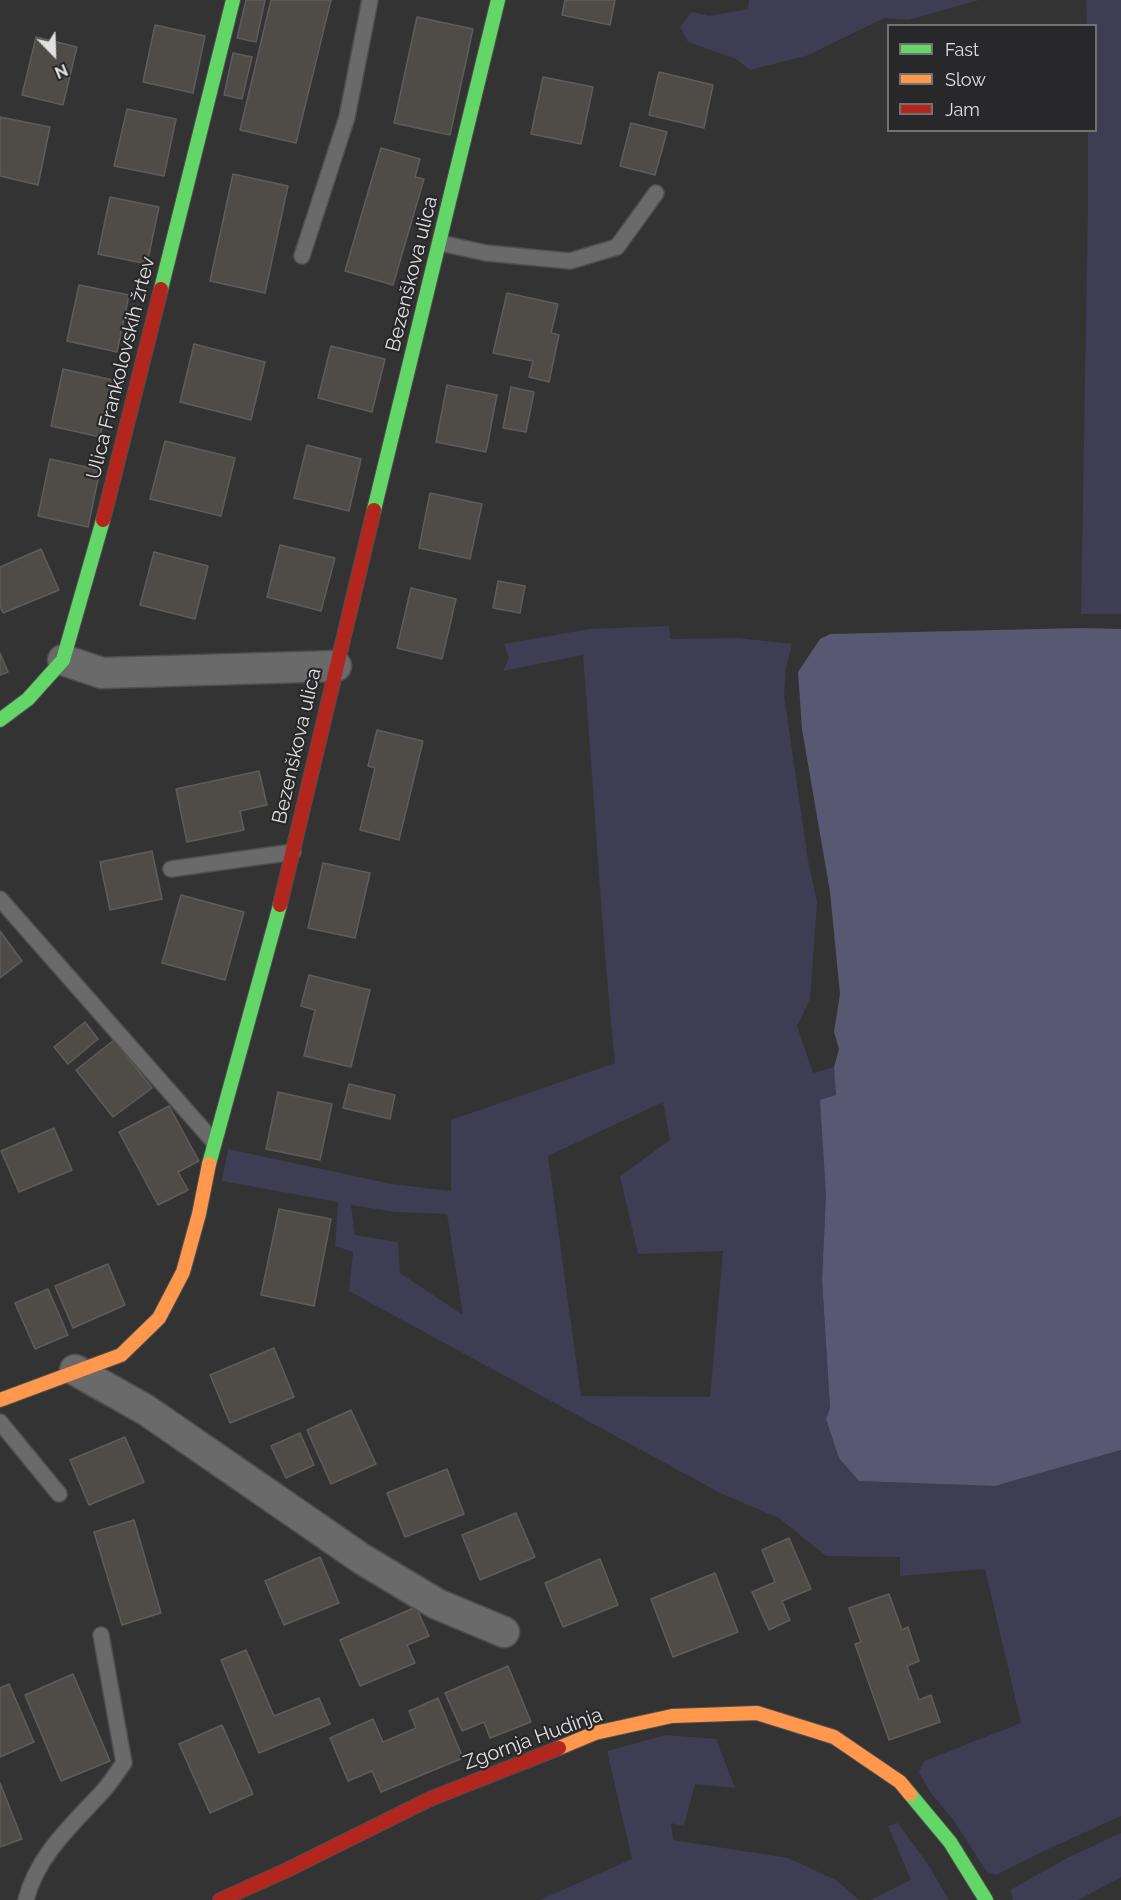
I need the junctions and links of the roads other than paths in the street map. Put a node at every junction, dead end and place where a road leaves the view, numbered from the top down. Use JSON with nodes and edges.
{"nodes":[{"id":1,"x":233,"y":0,"type":"edge"},
{"id":2,"x":370,"y":0,"type":"edge"},
{"id":3,"x":498,"y":0,"type":"edge"},
{"id":4,"x":656,"y":193,"type":"dead end"},
{"id":5,"x":440,"y":243,"type":"junction"},
{"id":6,"x":302,"y":256,"type":"dead end"},
{"id":7,"x":63,"y":660,"type":"junction"},
{"id":8,"x":336,"y":666,"type":"junction"},
{"id":9,"x":0,"y":720,"type":"edge"},
{"id":10,"x":293,"y":852,"type":"junction"},
{"id":11,"x":171,"y":868,"type":"dead end"},
{"id":12,"x":0,"y":899,"type":"edge"},
{"id":13,"x":214,"y":1142,"type":"junction"},
{"id":14,"x":75,"y":1370,"type":"junction"},
{"id":15,"x":0,"y":1400,"type":"edge"},
{"id":16,"x":0,"y":1422,"type":"edge"},
{"id":17,"x":59,"y":1494,"type":"dead end"},
{"id":18,"x":504,"y":1632,"type":"dead end"},
{"id":19,"x":101,"y":1635,"type":"dead end"},
{"id":20,"x":26,"y":1900,"type":"edge"},
{"id":21,"x":220,"y":1900,"type":"edge"},
{"id":22,"x":986,"y":1900,"type":"edge"}],
"edges":[{"from":1,"to":7,"type":"street","name":"Ulica Frankolovskih žrtev"},
{"from":2,"to":6,"type":"lane"},
{"from":3,"to":5,"type":"street","name":"Bezenškova ulica"},
{"from":4,"to":5,"type":"lane"},
{"from":5,"to":8,"type":"street","name":"Bezenškova ulica"},
{"from":7,"to":8,"type":"street"},
{"from":7,"to":9,"type":"street","name":"Ulica Frankolovskih žrtev"},
{"from":8,"to":10,"type":"street","name":"Bezenškova ulica"},
{"from":10,"to":11,"type":"lane"},
{"from":10,"to":13,"type":"street","name":"Bezenškova ulica"},
{"from":12,"to":13,"type":"lane"},
{"from":13,"to":14,"type":"street","name":"Bezenškova ulica"},
{"from":14,"to":15,"type":"street","name":"Bezenškova ulica"},
{"from":14,"to":18,"type":"street"},
{"from":16,"to":17,"type":"lane"},
{"from":19,"to":20,"type":"lane"},
{"from":21,"to":22,"type":"street","name":"Zgornja Hudinja"}]}
